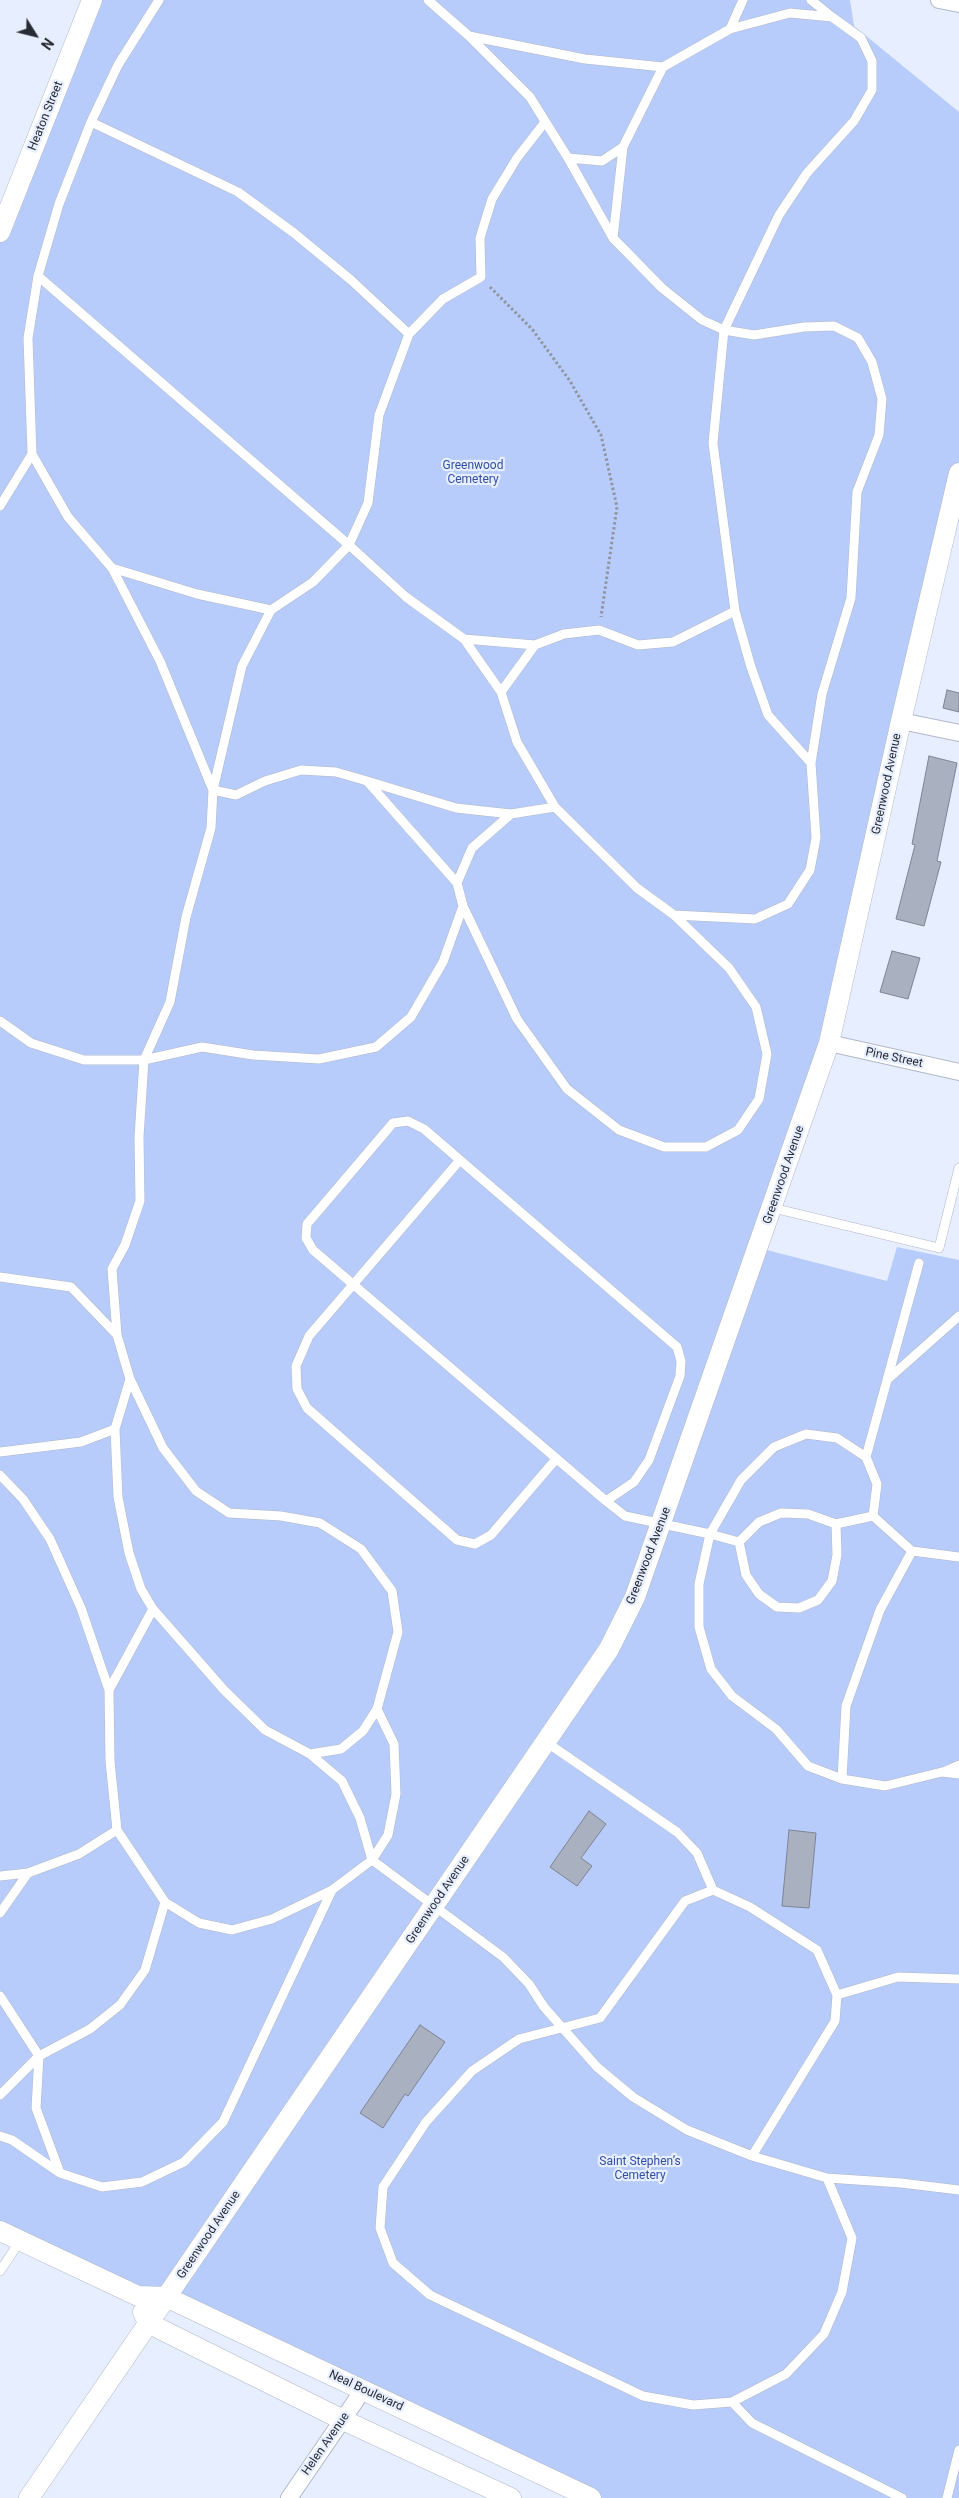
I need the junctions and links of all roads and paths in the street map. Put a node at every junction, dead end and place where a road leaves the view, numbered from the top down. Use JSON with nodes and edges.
{"nodes":[{"id":1,"x":92,"y":0,"type":"edge"},
{"id":2,"x":159,"y":0,"type":"edge"},
{"id":3,"x":428,"y":0,"type":"edge"},
{"id":4,"x":743,"y":0,"type":"edge"},
{"id":5,"x":811,"y":0,"type":"edge"},
{"id":6,"x":939,"y":0,"type":"edge"},
{"id":7,"x":959,"y":4,"type":"edge"},
{"id":8,"x":832,"y":17,"type":"junction"},
{"id":9,"x":730,"y":29,"type":"junction"},
{"id":10,"x":469,"y":36,"type":"junction"},
{"id":11,"x":663,"y":67,"type":"junction"},
{"id":12,"x":91,"y":122,"type":"junction"},
{"id":13,"x":545,"y":122,"type":"junction"},
{"id":14,"x":623,"y":147,"type":"junction"},
{"id":15,"x":568,"y":158,"type":"junction"},
{"id":16,"x":0,"y":232,"type":"edge"},
{"id":17,"x":613,"y":238,"type":"junction"},
{"id":18,"x":38,"y":276,"type":"junction"},
{"id":19,"x":481,"y":278,"type":"junction"},
{"id":20,"x":724,"y":330,"type":"junction"},
{"id":21,"x":409,"y":334,"type":"junction"},
{"id":22,"x":32,"y":454,"type":"junction"},
{"id":23,"x":959,"y":473,"type":"edge"},
{"id":24,"x":0,"y":506,"type":"edge"},
{"id":25,"x":349,"y":545,"type":"junction"},
{"id":26,"x":112,"y":568,"type":"junction"},
{"id":27,"x":271,"y":610,"type":"junction"},
{"id":28,"x":735,"y":611,"type":"junction"},
{"id":29,"x":599,"y":630,"type":"junction"},
{"id":30,"x":464,"y":639,"type":"junction"},
{"id":31,"x":535,"y":645,"type":"junction"},
{"id":32,"x":501,"y":692,"type":"junction"},
{"id":33,"x":901,"y":721,"type":"junction"},
{"id":34,"x":959,"y":733,"type":"edge"},
{"id":35,"x":811,"y":763,"type":"junction"},
{"id":36,"x":367,"y":781,"type":"junction"},
{"id":37,"x":213,"y":790,"type":"junction"},
{"id":38,"x":556,"y":807,"type":"junction"},
{"id":39,"x":511,"y":814,"type":"junction"},
{"id":40,"x":457,"y":883,"type":"junction"},
{"id":41,"x":463,"y":906,"type":"junction"},
{"id":42,"x":674,"y":915,"type":"junction"},
{"id":43,"x":0,"y":1021,"type":"edge"},
{"id":44,"x":830,"y":1043,"type":"junction"},
{"id":45,"x":144,"y":1060,"type":"junction"},
{"id":46,"x":959,"y":1072,"type":"edge"},
{"id":47,"x":460,"y":1160,"type":"junction"},
{"id":48,"x":959,"y":1168,"type":"edge"},
{"id":49,"x":773,"y":1208,"type":"junction"},
{"id":50,"x":919,"y":1263,"type":"dead end"},
{"id":51,"x":0,"y":1277,"type":"edge"},
{"id":52,"x":353,"y":1285,"type":"junction"},
{"id":53,"x":959,"y":1316,"type":"edge"},
{"id":54,"x":117,"y":1335,"type":"junction"},
{"id":55,"x":130,"y":1379,"type":"junction"},
{"id":56,"x":887,"y":1380,"type":"junction"},
{"id":57,"x":115,"y":1429,"type":"junction"},
{"id":58,"x":0,"y":1452,"type":"edge"},
{"id":59,"x":866,"y":1457,"type":"junction"},
{"id":60,"x":556,"y":1459,"type":"junction"},
{"id":61,"x":0,"y":1475,"type":"edge"},
{"id":62,"x":606,"y":1501,"type":"junction"},
{"id":63,"x":873,"y":1516,"type":"junction"},
{"id":64,"x":661,"y":1524,"type":"junction"},
{"id":65,"x":836,"y":1524,"type":"junction"},
{"id":66,"x":710,"y":1534,"type":"junction"},
{"id":67,"x":739,"y":1542,"type":"junction"},
{"id":68,"x":912,"y":1551,"type":"junction"},
{"id":69,"x":959,"y":1557,"type":"edge"},
{"id":70,"x":153,"y":1609,"type":"junction"},
{"id":71,"x":109,"y":1690,"type":"junction"},
{"id":72,"x":378,"y":1709,"type":"junction"},
{"id":73,"x":546,"y":1742,"type":"junction"},
{"id":74,"x":310,"y":1754,"type":"junction"},
{"id":75,"x":959,"y":1765,"type":"edge"},
{"id":76,"x":942,"y":1772,"type":"junction"},
{"id":77,"x":959,"y":1774,"type":"edge"},
{"id":78,"x":842,"y":1779,"type":"junction"},
{"id":79,"x":117,"y":1830,"type":"junction"},
{"id":80,"x":372,"y":1860,"type":"junction"},
{"id":81,"x":28,"y":1873,"type":"junction"},
{"id":82,"x":0,"y":1876,"type":"edge"},
{"id":83,"x":332,"y":1890,"type":"junction"},
{"id":84,"x":713,"y":1890,"type":"junction"},
{"id":85,"x":166,"y":1902,"type":"junction"},
{"id":86,"x":433,"y":1907,"type":"junction"},
{"id":87,"x":0,"y":1913,"type":"edge"},
{"id":88,"x":959,"y":1979,"type":"edge"},
{"id":89,"x":837,"y":1995,"type":"junction"},
{"id":90,"x":0,"y":1996,"type":"edge"},
{"id":91,"x":562,"y":2028,"type":"junction"},
{"id":92,"x":38,"y":2056,"type":"junction"},
{"id":93,"x":0,"y":2095,"type":"edge"},
{"id":94,"x":0,"y":2136,"type":"edge"},
{"id":95,"x":752,"y":2156,"type":"junction"},
{"id":96,"x":60,"y":2173,"type":"junction"},
{"id":97,"x":827,"y":2178,"type":"junction"},
{"id":98,"x":959,"y":2190,"type":"edge"},
{"id":99,"x":0,"y":2231,"type":"edge"},
{"id":100,"x":20,"y":2241,"type":"junction"},
{"id":101,"x":0,"y":2271,"type":"edge"},
{"id":102,"x":138,"y":2296,"type":"junction"},
{"id":103,"x":166,"y":2297,"type":"junction"},
{"id":104,"x":148,"y":2323,"type":"junction"},
{"id":105,"x":363,"y":2390,"type":"junction"},
{"id":106,"x":732,"y":2402,"type":"junction"},
{"id":107,"x":343,"y":2420,"type":"junction"},
{"id":108,"x":959,"y":2450,"type":"edge"},
{"id":109,"x":570,"y":2494,"type":"edge"},
{"id":110,"x":29,"y":2498,"type":"edge"},
{"id":111,"x":289,"y":2498,"type":"edge"},
{"id":112,"x":511,"y":2498,"type":"edge"},
{"id":113,"x":591,"y":2498,"type":"edge"},
{"id":114,"x":902,"y":2498,"type":"edge"},
{"id":115,"x":947,"y":2498,"type":"edge"}],
"edges":[{"from":1,"to":16,"type":"street","name":"Heaton Street"},
{"from":2,"to":12,"type":"lane"},
{"from":3,"to":10,"type":"lane"},
{"from":4,"to":9,"type":"lane"},
{"from":5,"to":8,"type":"lane"},
{"from":6,"to":7,"type":"street"},
{"from":8,"to":9,"type":"lane"},
{"from":8,"to":20,"type":"lane"},
{"from":9,"to":11,"type":"lane"},
{"from":10,"to":11,"type":"lane"},
{"from":10,"to":13,"type":"lane"},
{"from":11,"to":14,"type":"lane"},
{"from":12,"to":18,"type":"lane"},
{"from":12,"to":21,"type":"lane"},
{"from":13,"to":15,"type":"lane"},
{"from":13,"to":19,"type":"lane"},
{"from":14,"to":15,"type":"lane"},
{"from":14,"to":17,"type":"lane"},
{"from":15,"to":17,"type":"lane"},
{"from":17,"to":20,"type":"lane"},
{"from":18,"to":22,"type":"lane"},
{"from":18,"to":25,"type":"lane"},
{"from":19,"to":21,"type":"lane"},
{"from":19,"to":29,"type":"path"},
{"from":20,"to":28,"type":"lane"},
{"from":20,"to":35,"type":"lane"},
{"from":21,"to":25,"type":"lane"},
{"from":22,"to":24,"type":"lane"},
{"from":22,"to":26,"type":"lane"},
{"from":23,"to":33,"type":"street","name":"Greenwood Avenue"},
{"from":25,"to":27,"type":"lane"},
{"from":25,"to":30,"type":"lane"},
{"from":26,"to":27,"type":"lane"},
{"from":26,"to":37,"type":"lane"},
{"from":27,"to":37,"type":"lane"},
{"from":28,"to":29,"type":"lane"},
{"from":28,"to":35,"type":"lane"},
{"from":29,"to":31,"type":"lane"},
{"from":30,"to":31,"type":"lane"},
{"from":30,"to":32,"type":"lane"},
{"from":31,"to":32,"type":"lane"},
{"from":32,"to":38,"type":"lane"},
{"from":33,"to":34,"type":"street"},
{"from":33,"to":44,"type":"street","name":"Greenwood Avenue"},
{"from":35,"to":42,"type":"lane"},
{"from":36,"to":37,"type":"lane"},
{"from":36,"to":39,"type":"lane"},
{"from":36,"to":40,"type":"lane"},
{"from":37,"to":45,"type":"lane"},
{"from":38,"to":39,"type":"lane"},
{"from":38,"to":42,"type":"lane"},
{"from":39,"to":40,"type":"lane"},
{"from":40,"to":41,"type":"lane"},
{"from":41,"to":42,"type":"lane"},
{"from":41,"to":45,"type":"lane"},
{"from":43,"to":45,"type":"lane"},
{"from":44,"to":46,"type":"street","name":"Pine Street"},
{"from":44,"to":49,"type":"street","name":"Greenwood Avenue"},
{"from":45,"to":54,"type":"lane"},
{"from":47,"to":52,"type":"lane"},
{"from":47,"to":52,"type":"lane"},
{"from":47,"to":62,"type":"lane"},
{"from":48,"to":49,"type":"lane"},
{"from":49,"to":64,"type":"street","name":"Greenwood Avenue"},
{"from":50,"to":56,"type":"lane"},
{"from":51,"to":54,"type":"lane"},
{"from":52,"to":60,"type":"lane"},
{"from":52,"to":60,"type":"lane"},
{"from":53,"to":56,"type":"lane"},
{"from":54,"to":55,"type":"lane"},
{"from":55,"to":57,"type":"lane"},
{"from":55,"to":72,"type":"lane"},
{"from":56,"to":59,"type":"lane"},
{"from":57,"to":58,"type":"lane"},
{"from":57,"to":70,"type":"lane"},
{"from":59,"to":63,"type":"lane"},
{"from":59,"to":66,"type":"lane"},
{"from":60,"to":62,"type":"lane"},
{"from":61,"to":71,"type":"lane"},
{"from":62,"to":64,"type":"lane"},
{"from":63,"to":65,"type":"lane"},
{"from":63,"to":68,"type":"lane"},
{"from":64,"to":66,"type":"lane"},
{"from":64,"to":73,"type":"street","name":"Greenwood Avenue"},
{"from":65,"to":67,"type":"lane"},
{"from":65,"to":67,"type":"lane"},
{"from":66,"to":67,"type":"lane"},
{"from":66,"to":78,"type":"lane"},
{"from":68,"to":69,"type":"lane"},
{"from":68,"to":78,"type":"lane"},
{"from":70,"to":71,"type":"lane"},
{"from":70,"to":74,"type":"lane"},
{"from":71,"to":79,"type":"lane"},
{"from":72,"to":74,"type":"lane"},
{"from":72,"to":80,"type":"lane"},
{"from":73,"to":84,"type":"lane"},
{"from":73,"to":86,"type":"street","name":"Greenwood Avenue"},
{"from":74,"to":80,"type":"lane"},
{"from":75,"to":76,"type":"lane"},
{"from":76,"to":77,"type":"lane"},
{"from":76,"to":78,"type":"lane"},
{"from":79,"to":81,"type":"lane"},
{"from":79,"to":85,"type":"lane"},
{"from":80,"to":83,"type":"lane"},
{"from":80,"to":86,"type":"lane"},
{"from":81,"to":82,"type":"lane"},
{"from":81,"to":87,"type":"lane"},
{"from":83,"to":85,"type":"lane"},
{"from":83,"to":96,"type":"lane"},
{"from":84,"to":89,"type":"lane"},
{"from":84,"to":91,"type":"lane"},
{"from":85,"to":92,"type":"lane"},
{"from":86,"to":91,"type":"lane"},
{"from":86,"to":103,"type":"street","name":"Greenwood Avenue"},
{"from":88,"to":89,"type":"lane"},
{"from":89,"to":95,"type":"lane"},
{"from":90,"to":92,"type":"lane"},
{"from":91,"to":95,"type":"lane"},
{"from":91,"to":106,"type":"lane"},
{"from":92,"to":93,"type":"lane"},
{"from":92,"to":96,"type":"lane"},
{"from":94,"to":96,"type":"lane"},
{"from":95,"to":97,"type":"lane"},
{"from":97,"to":98,"type":"lane"},
{"from":97,"to":106,"type":"lane"},
{"from":99,"to":100,"type":"street","name":"Neal Boulevard"},
{"from":100,"to":101,"type":"lane"},
{"from":100,"to":102,"type":"street","name":"Neal Boulevard"},
{"from":102,"to":103,"type":"street","name":"Neal Boulevard"},
{"from":102,"to":104,"type":"street"},
{"from":103,"to":104,"type":"street","name":"Greenwood Avenue"},
{"from":103,"to":105,"type":"street","name":"Neal Boulevard"},
{"from":104,"to":107,"type":"street"},
{"from":104,"to":110,"type":"street","name":"Greenwood Avenue"},
{"from":105,"to":107,"type":"street","name":"Helen Avenue"},
{"from":105,"to":109,"type":"street","name":"Neal Boulevard"},
{"from":106,"to":114,"type":"lane"},
{"from":107,"to":111,"type":"street","name":"Helen Avenue"},
{"from":107,"to":112,"type":"street"},
{"from":108,"to":115,"type":"lane"},
{"from":109,"to":113,"type":"street","name":"Neal Boulevard"}]}
